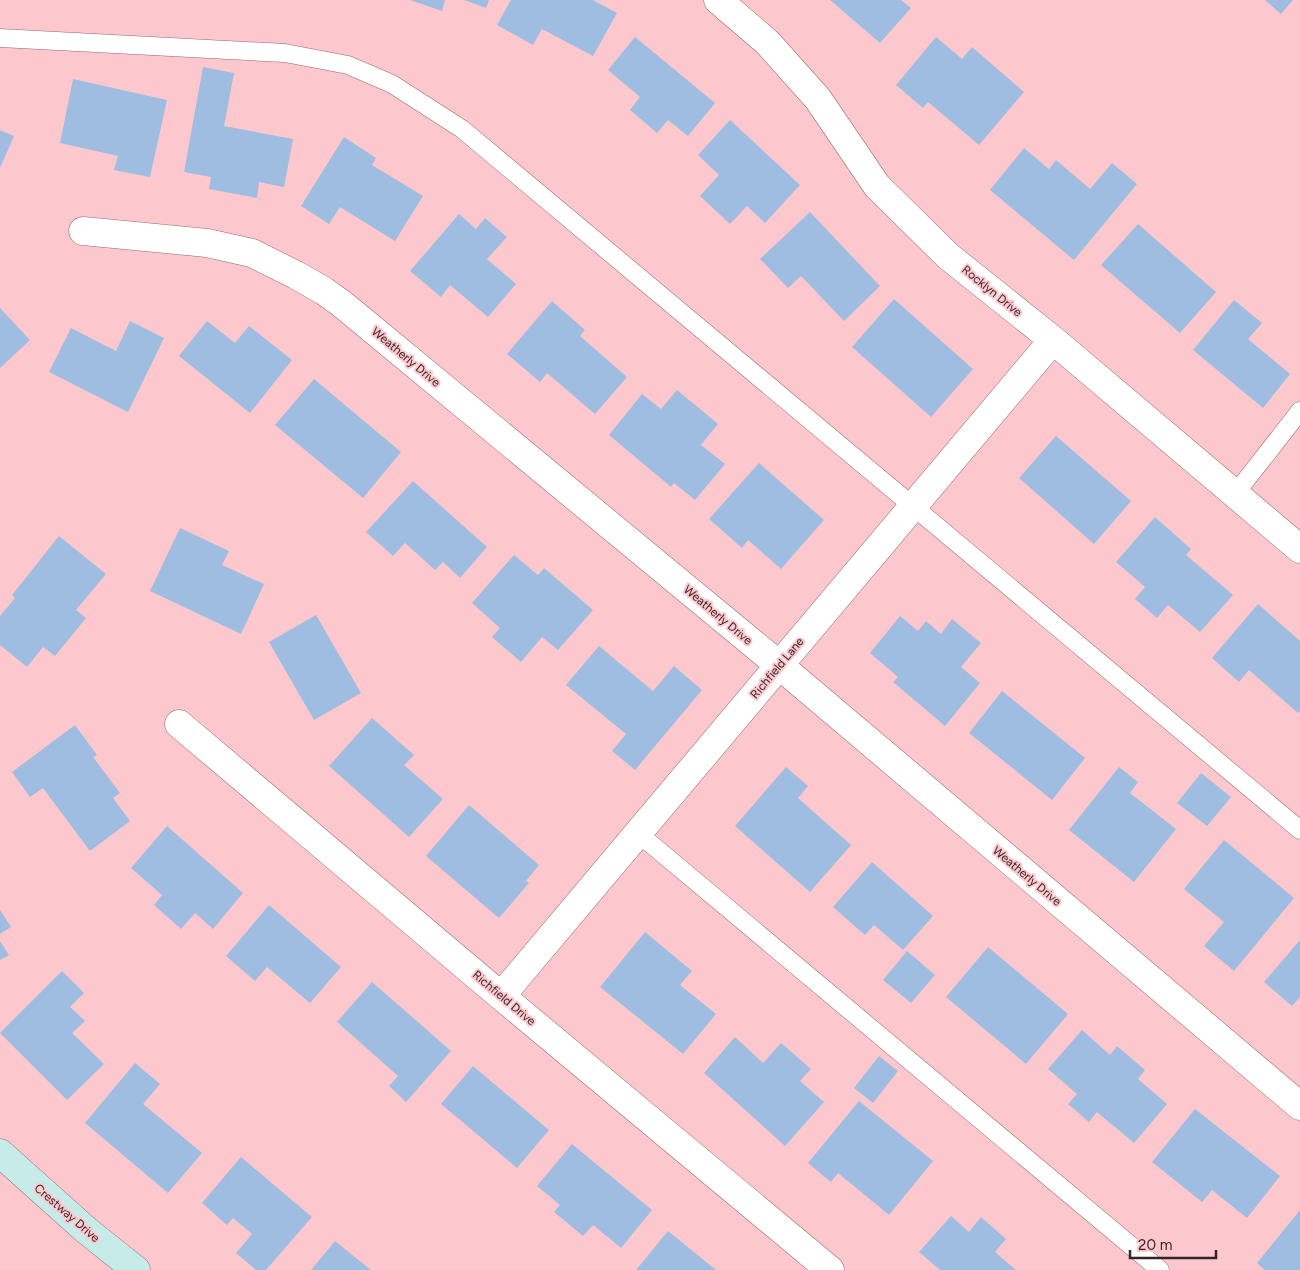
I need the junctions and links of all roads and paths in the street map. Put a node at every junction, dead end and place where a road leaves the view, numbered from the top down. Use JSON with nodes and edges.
{"nodes":[{"id":1,"x":718,"y":0,"type":"edge"},
{"id":2,"x":0,"y":38,"type":"edge"},
{"id":3,"x":83,"y":231,"type":"dead end"},
{"id":4,"x":1052,"y":340,"type":"junction"},
{"id":5,"x":1300,"y":411,"type":"edge"},
{"id":6,"x":1234,"y":494,"type":"junction"},
{"id":7,"x":913,"y":506,"type":"junction"},
{"id":8,"x":1300,"y":548,"type":"edge"},
{"id":9,"x":779,"y":665,"type":"junction"},
{"id":10,"x":179,"y":724,"type":"dead end"},
{"id":11,"x":1300,"y":830,"type":"edge"},
{"id":12,"x":638,"y":834,"type":"junction"},
{"id":13,"x":501,"y":996,"type":"junction"},
{"id":14,"x":1300,"y":1106,"type":"edge"},
{"id":15,"x":0,"y":1153,"type":"edge"},
{"id":16,"x":136,"y":1270,"type":"edge"},
{"id":17,"x":830,"y":1270,"type":"edge"},
{"id":18,"x":1160,"y":1270,"type":"edge"}],
"edges":[{"from":1,"to":4,"type":"street","name":"Rocklyn Drive"},
{"from":2,"to":7,"type":"lane"},
{"from":3,"to":9,"type":"street","name":"Weatherly Drive"},
{"from":4,"to":6,"type":"street","name":"Rocklyn Drive"},
{"from":4,"to":7,"type":"street","name":"Richfield Lane"},
{"from":5,"to":6,"type":"lane"},
{"from":6,"to":8,"type":"street","name":"Rocklyn Drive"},
{"from":7,"to":9,"type":"street","name":"Richfield Lane"},
{"from":7,"to":11,"type":"lane"},
{"from":9,"to":12,"type":"street","name":"Richfield Lane"},
{"from":9,"to":14,"type":"street","name":"Weatherly Drive"},
{"from":10,"to":13,"type":"street","name":"Richfield Drive"},
{"from":12,"to":13,"type":"street","name":"Richfield Lane"},
{"from":12,"to":18,"type":"lane"},
{"from":13,"to":17,"type":"street","name":"Richfield Drive"},
{"from":15,"to":16,"type":"main road","name":"Crestway Drive"}]}
